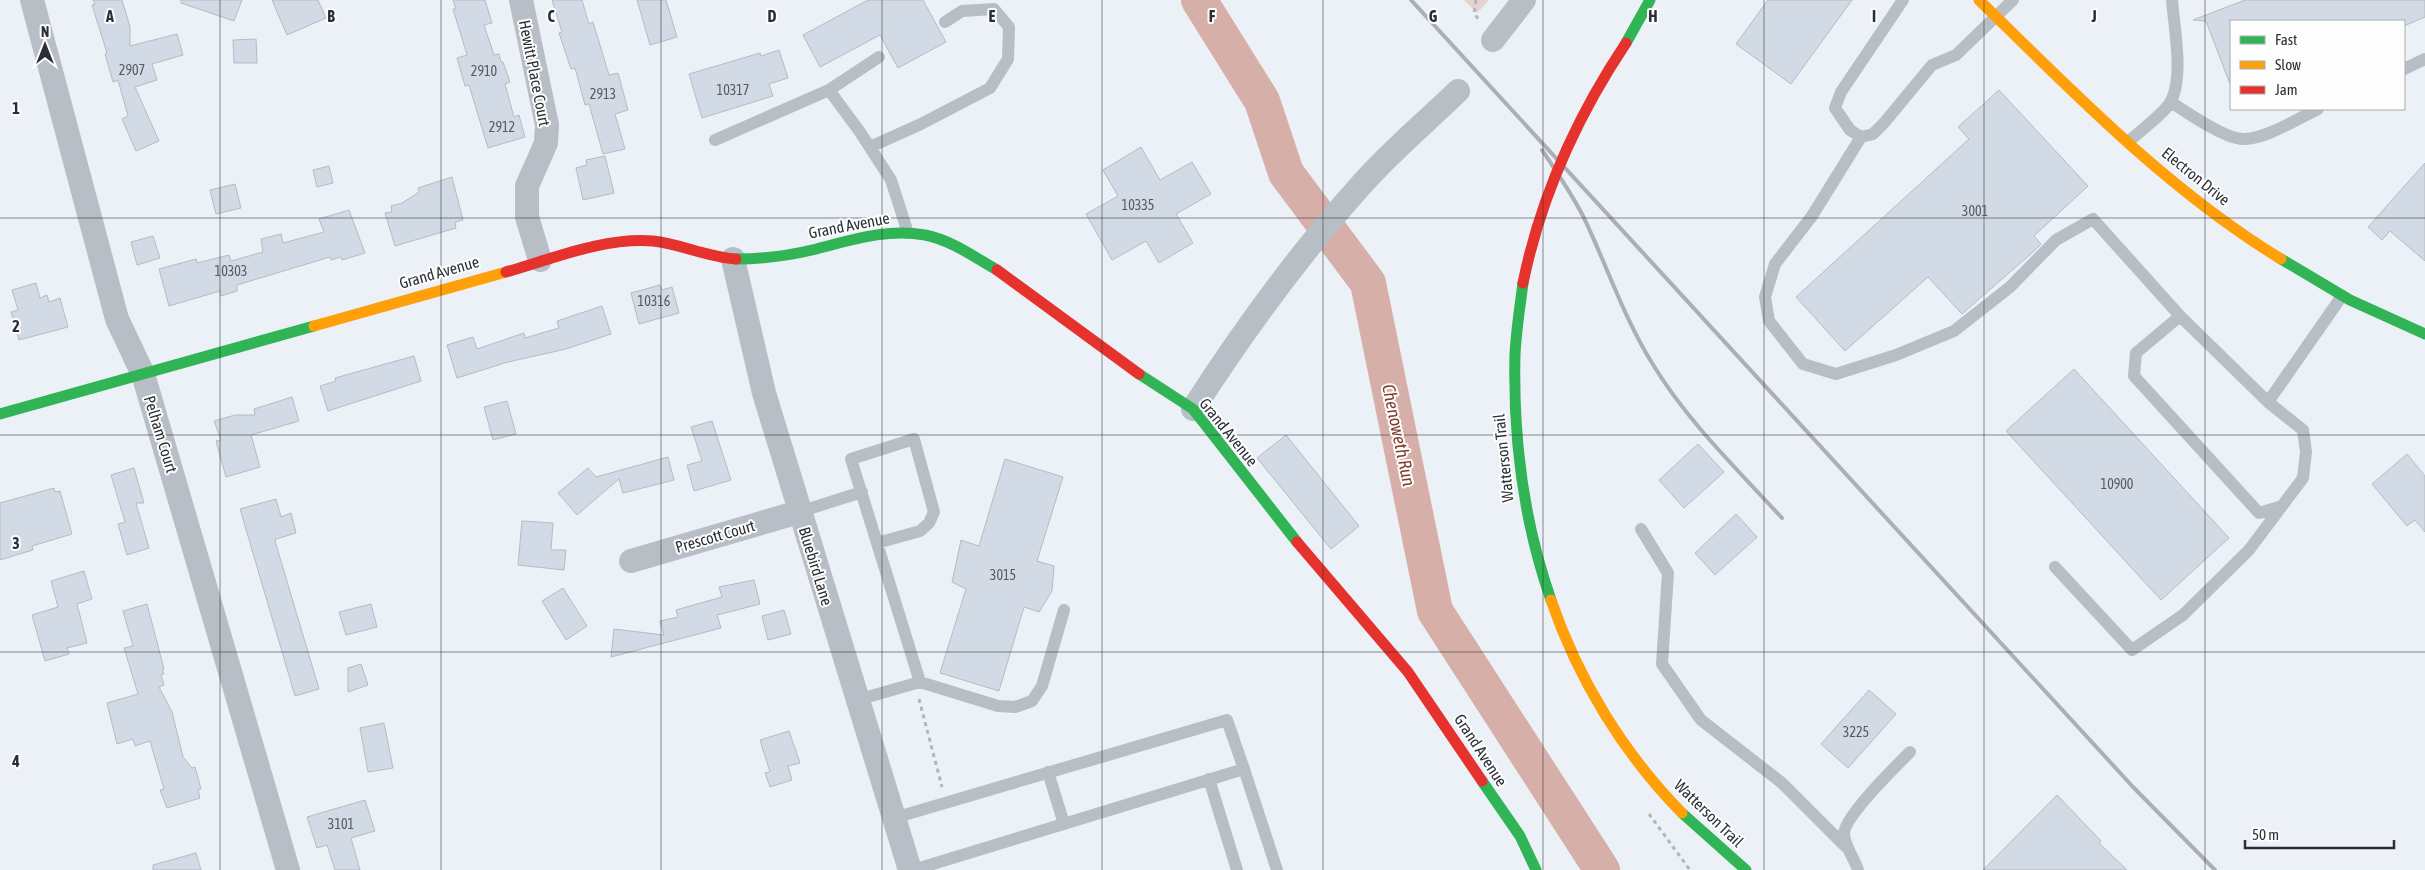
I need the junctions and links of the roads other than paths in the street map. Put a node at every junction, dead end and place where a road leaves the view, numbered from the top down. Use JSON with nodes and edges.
{"nodes":[{"id":1,"x":32,"y":0,"type":"edge"},
{"id":2,"x":521,"y":0,"type":"edge"},
{"id":3,"x":1524,"y":0,"type":"edge"},
{"id":4,"x":1650,"y":0,"type":"edge"},
{"id":5,"x":1903,"y":0,"type":"edge"},
{"id":6,"x":1979,"y":0,"type":"edge"},
{"id":7,"x":2013,"y":0,"type":"edge"},
{"id":8,"x":2172,"y":0,"type":"edge"},
{"id":9,"x":1996,"y":17,"type":"junction"},
{"id":10,"x":945,"y":22,"type":"dead end"},
{"id":11,"x":1494,"y":40,"type":"dead end"},
{"id":12,"x":880,"y":57,"type":"dead end"},
{"id":13,"x":2425,"y":58,"type":"edge"},
{"id":14,"x":2405,"y":68,"type":"edge"},
{"id":15,"x":830,"y":90,"type":"junction"},
{"id":16,"x":1458,"y":91,"type":"dead end"},
{"id":17,"x":2171,"y":102,"type":"junction"},
{"id":18,"x":2316,"y":110,"type":"edge"},
{"id":19,"x":1861,"y":137,"type":"junction"},
{"id":20,"x":715,"y":140,"type":"dead end"},
{"id":21,"x":2129,"y":141,"type":"junction"},
{"id":22,"x":870,"y":148,"type":"junction"},
{"id":23,"x":908,"y":233,"type":"junction"},
{"id":24,"x":733,"y":259,"type":"junction"},
{"id":25,"x":540,"y":260,"type":"junction"},
{"id":26,"x":2342,"y":296,"type":"junction"},
{"id":27,"x":2180,"y":316,"type":"junction"},
{"id":28,"x":2425,"y":334,"type":"edge"},
{"id":29,"x":143,"y":374,"type":"junction"},
{"id":30,"x":2268,"y":402,"type":"junction"},
{"id":31,"x":1193,"y":409,"type":"junction"},
{"id":32,"x":0,"y":414,"type":"edge"},
{"id":33,"x":862,"y":492,"type":"junction"},
{"id":34,"x":2282,"y":506,"type":"junction"},
{"id":35,"x":799,"y":512,"type":"junction"},
{"id":36,"x":1641,"y":529,"type":"dead end"},
{"id":37,"x":877,"y":543,"type":"junction"},
{"id":38,"x":631,"y":561,"type":"dead end"},
{"id":39,"x":2055,"y":566,"type":"dead end"},
{"id":40,"x":1064,"y":610,"type":"dead end"},
{"id":41,"x":918,"y":682,"type":"junction"},
{"id":42,"x":857,"y":700,"type":"junction"},
{"id":43,"x":1910,"y":752,"type":"dead end"},
{"id":44,"x":1244,"y":769,"type":"junction"},
{"id":45,"x":1048,"y":772,"type":"junction"},
{"id":46,"x":1209,"y":779,"type":"junction"},
{"id":47,"x":894,"y":818,"type":"junction"},
{"id":48,"x":1064,"y":824,"type":"junction"},
{"id":49,"x":1846,"y":847,"type":"junction"},
{"id":50,"x":288,"y":870,"type":"edge"},
{"id":51,"x":911,"y":870,"type":"edge"},
{"id":52,"x":1236,"y":870,"type":"edge"},
{"id":53,"x":1277,"y":870,"type":"edge"},
{"id":54,"x":1536,"y":870,"type":"edge"},
{"id":55,"x":1746,"y":870,"type":"edge"},
{"id":56,"x":1858,"y":870,"type":"edge"}],
"edges":[{"from":1,"to":29,"type":"street","name":"Pelham Court"},
{"from":2,"to":25,"type":"street","name":"Hewitt Place Court"},
{"from":3,"to":11,"type":"street"},
{"from":4,"to":55,"type":"street","name":"Watterson Trail","bridge":true},
{"from":5,"to":19,"type":"lane"},
{"from":6,"to":9,"type":"street","name":"Electron Drive"},
{"from":7,"to":9,"type":"lane"},
{"from":8,"to":17,"type":"lane"},
{"from":9,"to":19,"type":"lane"},
{"from":9,"to":21,"type":"street","name":"Electron Drive"},
{"from":10,"to":22,"type":"lane"},
{"from":12,"to":15,"type":"lane"},
{"from":13,"to":14,"type":"lane"},
{"from":15,"to":20,"type":"lane"},
{"from":15,"to":22,"type":"lane"},
{"from":16,"to":31,"type":"street"},
{"from":17,"to":18,"type":"lane"},
{"from":17,"to":21,"type":"lane"},
{"from":19,"to":27,"type":"lane"},
{"from":21,"to":26,"type":"street","name":"Electron Drive"},
{"from":22,"to":23,"type":"lane"},
{"from":23,"to":24,"type":"street","name":"Grand Avenue"},
{"from":23,"to":31,"type":"street","name":"Grand Avenue"},
{"from":24,"to":25,"type":"street","name":"Grand Avenue"},
{"from":24,"to":35,"type":"street","name":"Bluebird Lane"},
{"from":25,"to":29,"type":"street","name":"Grand Avenue"},
{"from":26,"to":28,"type":"street","name":"Electron Drive"},
{"from":26,"to":30,"type":"lane"},
{"from":27,"to":30,"type":"lane"},
{"from":27,"to":34,"type":"lane"},
{"from":29,"to":32,"type":"street","name":"Grand Avenue"},
{"from":29,"to":50,"type":"street","name":"Pelham Court"},
{"from":30,"to":34,"type":"lane"},
{"from":31,"to":54,"type":"street","name":"Grand Avenue"},
{"from":33,"to":35,"type":"lane"},
{"from":33,"to":37,"type":"lane"},
{"from":33,"to":37,"type":"lane"},
{"from":34,"to":39,"type":"lane"},
{"from":35,"to":38,"type":"street","name":"Prescott Court"},
{"from":35,"to":42,"type":"street","name":"Bluebird Lane"},
{"from":36,"to":49,"type":"lane"},
{"from":37,"to":41,"type":"lane"},
{"from":40,"to":41,"type":"lane"},
{"from":41,"to":42,"type":"lane"},
{"from":42,"to":47,"type":"street","name":"Bluebird Lane"},
{"from":43,"to":49,"type":"lane"},
{"from":44,"to":45,"type":"lane"},
{"from":44,"to":46,"type":"lane"},
{"from":44,"to":53,"type":"lane"},
{"from":45,"to":47,"type":"lane"},
{"from":45,"to":48,"type":"lane"},
{"from":46,"to":48,"type":"lane"},
{"from":46,"to":52,"type":"lane"},
{"from":47,"to":51,"type":"street","name":"Bluebird Lane"},
{"from":48,"to":51,"type":"lane"},
{"from":49,"to":56,"type":"lane"}]}
